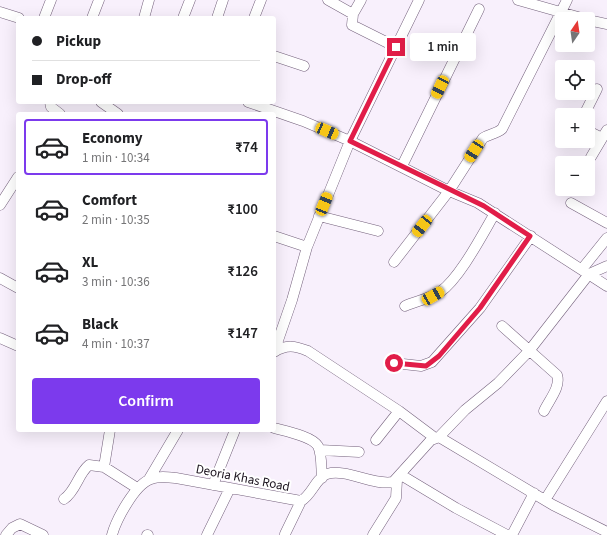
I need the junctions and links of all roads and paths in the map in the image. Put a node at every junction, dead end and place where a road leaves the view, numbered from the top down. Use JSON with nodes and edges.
{"nodes":[{"id":1,"x":51,"y":0,"type":"edge"},
{"id":2,"x":99,"y":0,"type":"edge"},
{"id":3,"x":149,"y":0,"type":"edge"},
{"id":4,"x":190,"y":0,"type":"edge"},
{"id":5,"x":223,"y":0,"type":"edge"},
{"id":6,"x":261,"y":0,"type":"edge"},
{"id":7,"x":328,"y":0,"type":"edge"},
{"id":8,"x":361,"y":0,"type":"edge"},
{"id":9,"x":419,"y":0,"type":"edge"},
{"id":10,"x":518,"y":0,"type":"edge"},
{"id":11,"x":567,"y":0,"type":"edge"},
{"id":12,"x":478,"y":10,"type":"dead end"},
{"id":13,"x":0,"y":12,"type":"edge"},
{"id":14,"x":558,"y":12,"type":"edge"},
{"id":15,"x":561,"y":12,"type":"edge"},
{"id":16,"x":353,"y":14,"type":"junction"},
{"id":17,"x":45,"y":16,"type":"edge"},
{"id":18,"x":93,"y":16,"type":"edge"},
{"id":19,"x":145,"y":16,"type":"edge"},
{"id":20,"x":184,"y":16,"type":"edge"},
{"id":21,"x":218,"y":16,"type":"edge"},
{"id":22,"x":255,"y":16,"type":"edge"},
{"id":23,"x":16,"y":17,"type":"edge"},
{"id":24,"x":595,"y":21,"type":"edge"},
{"id":25,"x":607,"y":24,"type":"edge"},
{"id":26,"x":555,"y":25,"type":"edge"},
{"id":27,"x":396,"y":47,"type":"junction"},
{"id":28,"x":276,"y":57,"type":"edge"},
{"id":29,"x":304,"y":66,"type":"dead end"},
{"id":30,"x":597,"y":89,"type":"dead end"},
{"id":31,"x":51,"y":104,"type":"edge"},
{"id":32,"x":106,"y":104,"type":"edge"},
{"id":33,"x":254,"y":104,"type":"edge"},
{"id":34,"x":588,"y":108,"type":"edge"},
{"id":35,"x":58,"y":112,"type":"edge"},
{"id":36,"x":116,"y":112,"type":"edge"},
{"id":37,"x":604,"y":134,"type":"edge"},
{"id":38,"x":350,"y":141,"type":"junction"},
{"id":39,"x":592,"y":156,"type":"edge"},
{"id":40,"x":402,"y":166,"type":"junction"},
{"id":41,"x":16,"y":180,"type":"edge"},
{"id":42,"x":449,"y":191,"type":"junction"},
{"id":43,"x":571,"y":203,"type":"dead end"},
{"id":44,"x":0,"y":205,"type":"edge"},
{"id":45,"x":495,"y":213,"type":"junction"},
{"id":46,"x":319,"y":216,"type":"junction"},
{"id":47,"x":607,"y":223,"type":"edge"},
{"id":48,"x":378,"y":231,"type":"dead end"},
{"id":49,"x":530,"y":236,"type":"junction"},
{"id":50,"x":276,"y":237,"type":"edge"},
{"id":51,"x":607,"y":238,"type":"edge"},
{"id":52,"x":306,"y":246,"type":"junction"},
{"id":53,"x":394,"y":262,"type":"dead end"},
{"id":54,"x":607,"y":266,"type":"edge"},
{"id":55,"x":585,"y":272,"type":"junction"},
{"id":56,"x":0,"y":278,"type":"edge"},
{"id":57,"x":607,"y":286,"type":"edge"},
{"id":58,"x":16,"y":287,"type":"edge"},
{"id":59,"x":405,"y":306,"type":"dead end"},
{"id":60,"x":502,"y":326,"type":"dead end"},
{"id":61,"x":0,"y":338,"type":"edge"},
{"id":62,"x":16,"y":345,"type":"edge"},
{"id":63,"x":276,"y":346,"type":"edge"},
{"id":64,"x":276,"y":351,"type":"edge"},
{"id":65,"x":529,"y":351,"type":"junction"},
{"id":66,"x":394,"y":363,"type":"dead end"},
{"id":67,"x":607,"y":401,"type":"edge"},
{"id":68,"x":544,"y":410,"type":"dead end"},
{"id":69,"x":398,"y":411,"type":"junction"},
{"id":70,"x":276,"y":429,"type":"edge"},
{"id":71,"x":110,"y":432,"type":"edge"},
{"id":72,"x":177,"y":432,"type":"edge"},
{"id":73,"x":234,"y":432,"type":"edge"},
{"id":74,"x":437,"y":437,"type":"junction"},
{"id":75,"x":376,"y":440,"type":"dead end"},
{"id":76,"x":320,"y":450,"type":"junction"},
{"id":77,"x":359,"y":452,"type":"dead end"},
{"id":78,"x":104,"y":467,"type":"junction"},
{"id":79,"x":399,"y":477,"type":"junction"},
{"id":80,"x":322,"y":478,"type":"junction"},
{"id":81,"x":150,"y":479,"type":"junction"},
{"id":82,"x":213,"y":485,"type":"junction"},
{"id":83,"x":137,"y":488,"type":"junction"},
{"id":84,"x":230,"y":488,"type":"junction"},
{"id":85,"x":534,"y":493,"type":"junction"},
{"id":86,"x":64,"y":499,"type":"dead end"},
{"id":87,"x":545,"y":500,"type":"junction"},
{"id":88,"x":301,"y":501,"type":"junction"},
{"id":89,"x":607,"y":532,"type":"edge"},
{"id":90,"x":285,"y":534,"type":"edge"},
{"id":91,"x":6,"y":535,"type":"edge"},
{"id":92,"x":43,"y":535,"type":"edge"},
{"id":93,"x":112,"y":535,"type":"edge"},
{"id":94,"x":207,"y":535,"type":"edge"},
{"id":95,"x":373,"y":535,"type":"edge"},
{"id":96,"x":507,"y":535,"type":"edge"},
{"id":97,"x":512,"y":535,"type":"edge"}],
"edges":[{"from":1,"to":17,"type":"street"},
{"from":2,"to":18,"type":"street"},
{"from":3,"to":19,"type":"street"},
{"from":4,"to":20,"type":"street"},
{"from":5,"to":21,"type":"street"},
{"from":6,"to":22,"type":"street"},
{"from":7,"to":16,"type":"street"},
{"from":8,"to":16,"type":"street"},
{"from":9,"to":27,"type":"street"},
{"from":10,"to":14,"type":"street"},
{"from":11,"to":15,"type":"street"},
{"from":12,"to":40,"type":"street"},
{"from":13,"to":23,"type":"street"},
{"from":16,"to":27,"type":"street"},
{"from":24,"to":25,"type":"street"},
{"from":26,"to":42,"type":"street"},
{"from":27,"to":38,"type":"street"},
{"from":28,"to":29,"type":"street"},
{"from":30,"to":34,"type":"street"},
{"from":31,"to":35,"type":"street"},
{"from":32,"to":36,"type":"street"},
{"from":33,"to":38,"type":"street"},
{"from":37,"to":39,"type":"street"},
{"from":38,"to":40,"type":"street"},
{"from":38,"to":46,"type":"street"},
{"from":40,"to":42,"type":"street"},
{"from":41,"to":44,"type":"street"},
{"from":42,"to":45,"type":"street"},
{"from":42,"to":53,"type":"street"},
{"from":43,"to":47,"type":"street"},
{"from":45,"to":49,"type":"street"},
{"from":45,"to":59,"type":"street"},
{"from":46,"to":48,"type":"street"},
{"from":46,"to":52,"type":"street"},
{"from":49,"to":55,"type":"street"},
{"from":49,"to":66,"type":"street"},
{"from":50,"to":52,"type":"street"},
{"from":51,"to":55,"type":"street"},
{"from":52,"to":63,"type":"street"},
{"from":54,"to":55,"type":"street"},
{"from":55,"to":57,"type":"street"},
{"from":55,"to":65,"type":"street"},
{"from":56,"to":58,"type":"street"},
{"from":60,"to":65,"type":"street"},
{"from":61,"to":62,"type":"street"},
{"from":64,"to":69,"type":"street"},
{"from":65,"to":68,"type":"street"},
{"from":65,"to":74,"type":"street"},
{"from":67,"to":87,"type":"street"},
{"from":69,"to":74,"type":"street"},
{"from":69,"to":75,"type":"street"},
{"from":70,"to":76,"type":"street"},
{"from":71,"to":78,"type":"street"},
{"from":72,"to":81,"type":"street"},
{"from":73,"to":82,"type":"street"},
{"from":74,"to":79,"type":"street"},
{"from":74,"to":85,"type":"street"},
{"from":76,"to":77,"type":"street"},
{"from":76,"to":80,"type":"street"},
{"from":78,"to":83,"type":"street"},
{"from":78,"to":86,"type":"street"},
{"from":79,"to":80,"type":"street"},
{"from":79,"to":95,"type":"street"},
{"from":79,"to":96,"type":"street"},
{"from":80,"to":88,"type":"street","name":"Deoria Khas Road"},
{"from":81,"to":82,"type":"street","name":"Deoria Khas Road"},
{"from":81,"to":83,"type":"street"},
{"from":82,"to":84,"type":"street","name":"Deoria Khas Road"},
{"from":83,"to":93,"type":"street"},
{"from":84,"to":88,"type":"street","name":"Deoria Khas Road"},
{"from":84,"to":94,"type":"street"},
{"from":85,"to":87,"type":"street"},
{"from":85,"to":97,"type":"street"},
{"from":87,"to":89,"type":"street"},
{"from":88,"to":90,"type":"street"},
{"from":91,"to":92,"type":"street"}]}
